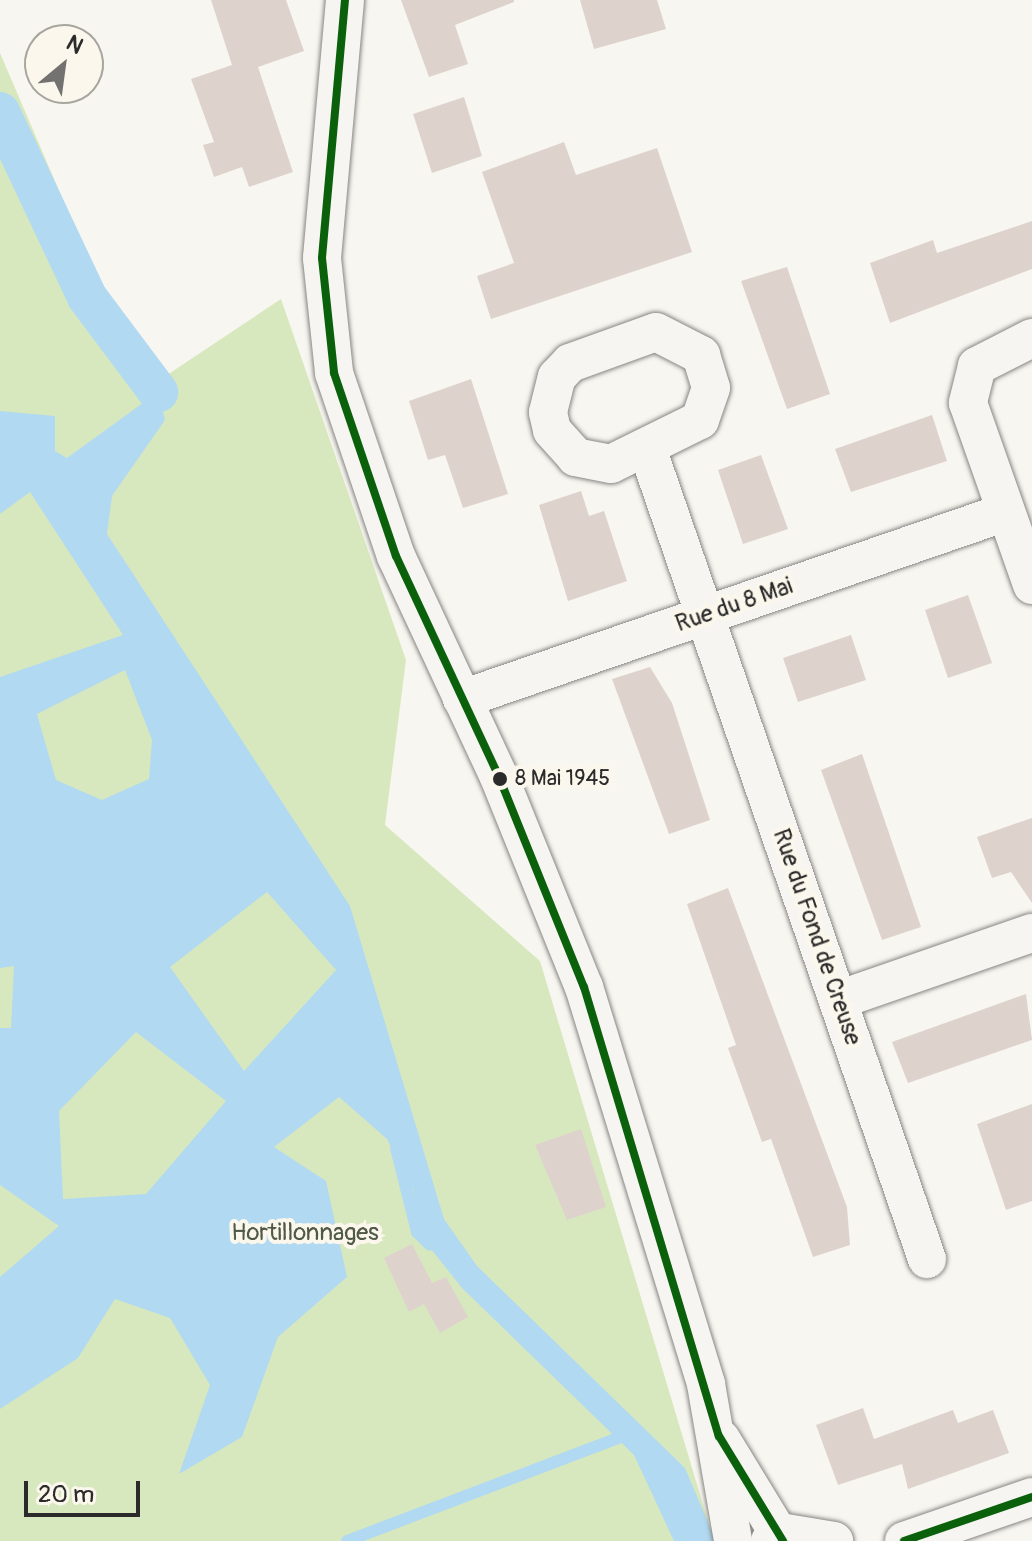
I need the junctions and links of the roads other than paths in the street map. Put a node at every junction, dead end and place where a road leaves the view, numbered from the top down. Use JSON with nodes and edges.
{"nodes":[{"id":1,"x":345,"y":0,"type":"edge"},
{"id":2,"x":1032,"y":338,"type":"edge"},
{"id":3,"x":648,"y":451,"type":"dead end"},
{"id":4,"x":1006,"y":512,"type":"junction"},
{"id":5,"x":1032,"y":585,"type":"edge"},
{"id":6,"x":706,"y":615,"type":"junction"},
{"id":7,"x":462,"y":699,"type":"junction"},
{"id":8,"x":1032,"y":933,"type":"edge"},
{"id":9,"x":838,"y":1000,"type":"junction"},
{"id":10,"x":927,"y":1259,"type":"dead end"},
{"id":11,"x":719,"y":1436,"type":"junction"},
{"id":12,"x":1032,"y":1497,"type":"edge"},
{"id":13,"x":778,"y":1538,"type":"edge"},
{"id":14,"x":733,"y":1541,"type":"edge"},
{"id":15,"x":834,"y":1541,"type":"edge"},
{"id":16,"x":904,"y":1541,"type":"edge"}],
"edges":[{"from":1,"to":7,"type":"street"},
{"from":2,"to":4,"type":"street"},
{"from":3,"to":6,"type":"street","name":"Rue du Fond de Creuse"},
{"from":4,"to":5,"type":"street"},
{"from":4,"to":6,"type":"street","name":"Rue du 8 Mai"},
{"from":6,"to":7,"type":"street","name":"Rue du 8 Mai"},
{"from":6,"to":9,"type":"street","name":"Rue du Fond de Creuse"},
{"from":7,"to":11,"type":"street"},
{"from":8,"to":9,"type":"street"},
{"from":9,"to":10,"type":"street","name":"Rue du Fond de Creuse"},
{"from":11,"to":13,"type":"street"},
{"from":11,"to":14,"type":"street"},
{"from":12,"to":16,"type":"street"},
{"from":13,"to":15,"type":"street"}]}
